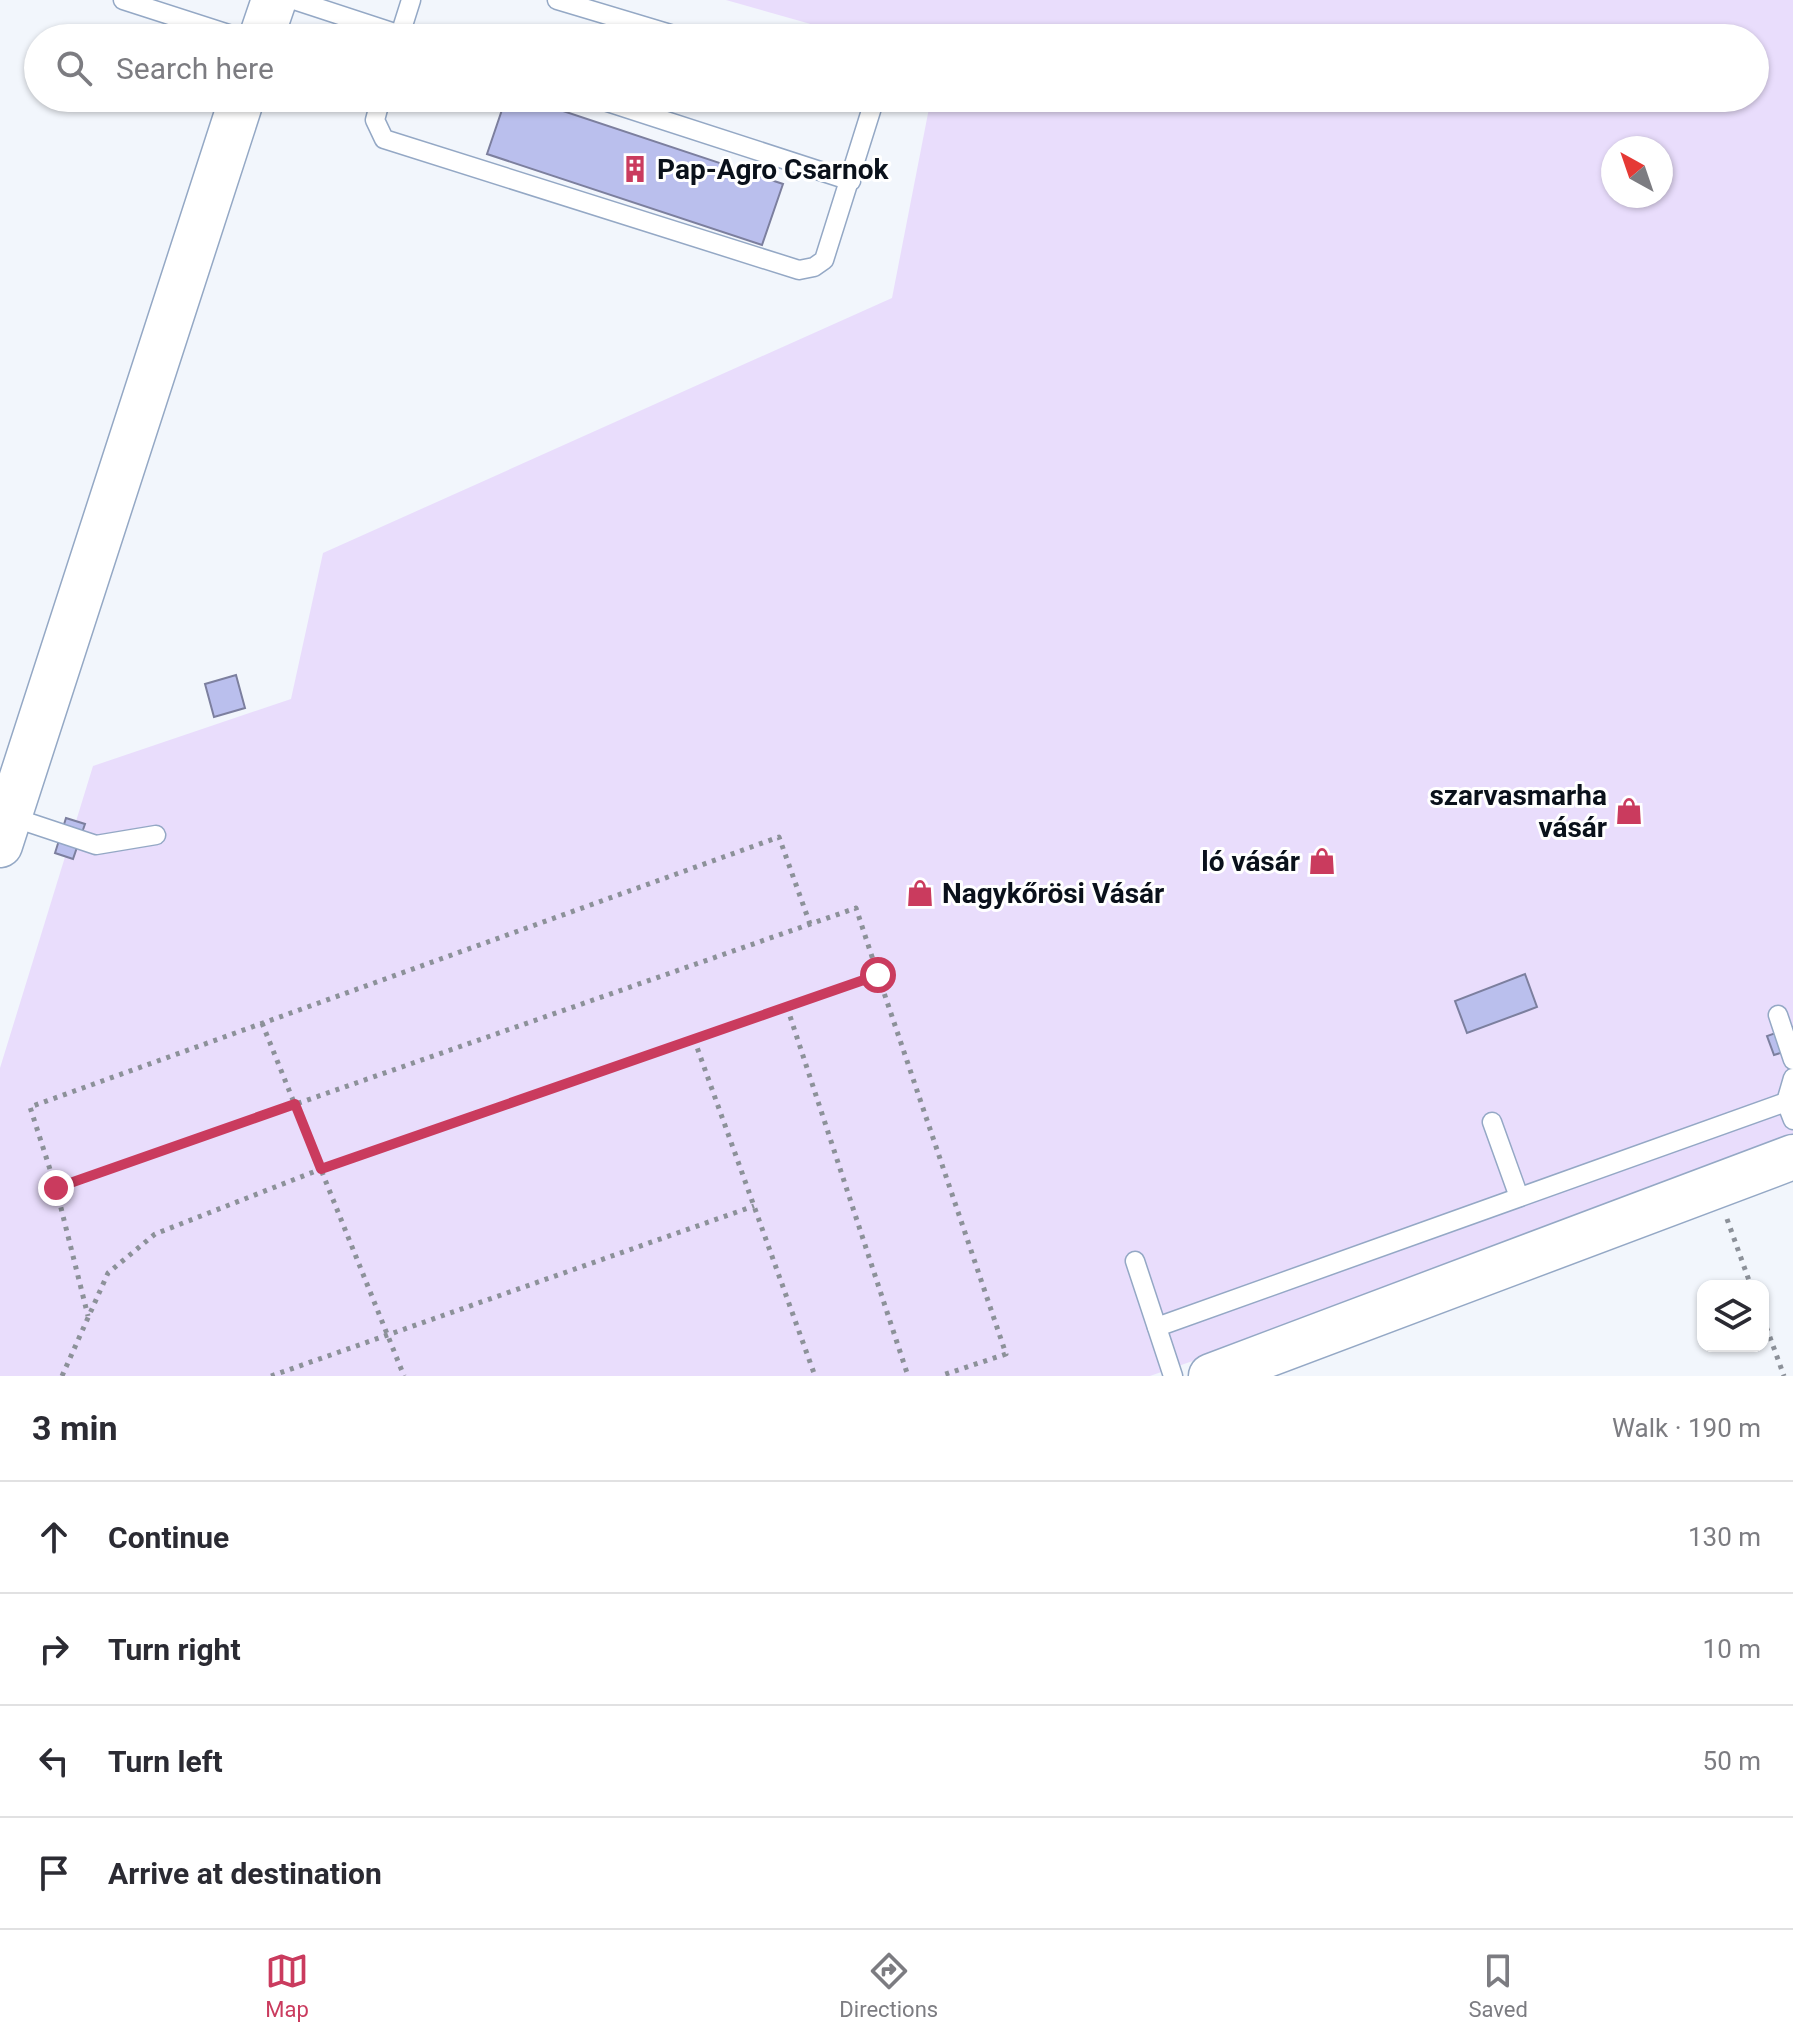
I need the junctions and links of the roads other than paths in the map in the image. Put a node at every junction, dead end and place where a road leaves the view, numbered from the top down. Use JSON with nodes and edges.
{"nodes":[{"id":1,"x":123,"y":0,"type":"edge"},
{"id":2,"x":274,"y":0,"type":"edge"},
{"id":3,"x":294,"y":0,"type":"edge"},
{"id":4,"x":411,"y":0,"type":"edge"},
{"id":5,"x":557,"y":0,"type":"edge"},
{"id":6,"x":198,"y":24,"type":"edge"},
{"id":7,"x":266,"y":24,"type":"edge"},
{"id":8,"x":365,"y":24,"type":"edge"},
{"id":9,"x":406,"y":24,"type":"edge"},
{"id":10,"x":637,"y":24,"type":"edge"},
{"id":11,"x":237,"y":112,"type":"edge"},
{"id":12,"x":377,"y":112,"type":"edge"},
{"id":13,"x":638,"y":112,"type":"edge"},
{"id":14,"x":871,"y":112,"type":"edge"},
{"id":15,"x":851,"y":181,"type":"junction"},
{"id":16,"x":5,"y":831,"type":"edge"},
{"id":17,"x":156,"y":835,"type":"dead end"},
{"id":18,"x":1778,"y":1015,"type":"dead end"},
{"id":19,"x":1793,"y":1060,"type":"edge"},
{"id":20,"x":1793,"y":1078,"type":"edge"},
{"id":21,"x":1786,"y":1102,"type":"junction"},
{"id":22,"x":1793,"y":1120,"type":"edge"},
{"id":23,"x":1492,"y":1122,"type":"dead end"},
{"id":24,"x":1793,"y":1157,"type":"edge"},
{"id":25,"x":1519,"y":1197,"type":"junction"},
{"id":26,"x":1135,"y":1261,"type":"dead end"},
{"id":27,"x":1157,"y":1327,"type":"junction"},
{"id":28,"x":1173,"y":1376,"type":"edge"},
{"id":29,"x":1211,"y":1376,"type":"edge"}],
"edges":[{"from":1,"to":6,"type":"lane"},
{"from":2,"to":7,"type":"main road"},
{"from":3,"to":8,"type":"lane"},
{"from":4,"to":9,"type":"lane"},
{"from":5,"to":10,"type":"lane"},
{"from":11,"to":16,"type":"main road"},
{"from":12,"to":15,"type":"lane"},
{"from":13,"to":15,"type":"lane"},
{"from":14,"to":15,"type":"lane"},
{"from":16,"to":17,"type":"lane"},
{"from":18,"to":19,"type":"lane"},
{"from":20,"to":21,"type":"lane"},
{"from":21,"to":22,"type":"lane"},
{"from":21,"to":25,"type":"lane"},
{"from":23,"to":25,"type":"lane"},
{"from":24,"to":29,"type":"main road"},
{"from":25,"to":27,"type":"lane"},
{"from":26,"to":27,"type":"lane"},
{"from":27,"to":28,"type":"lane"}]}
